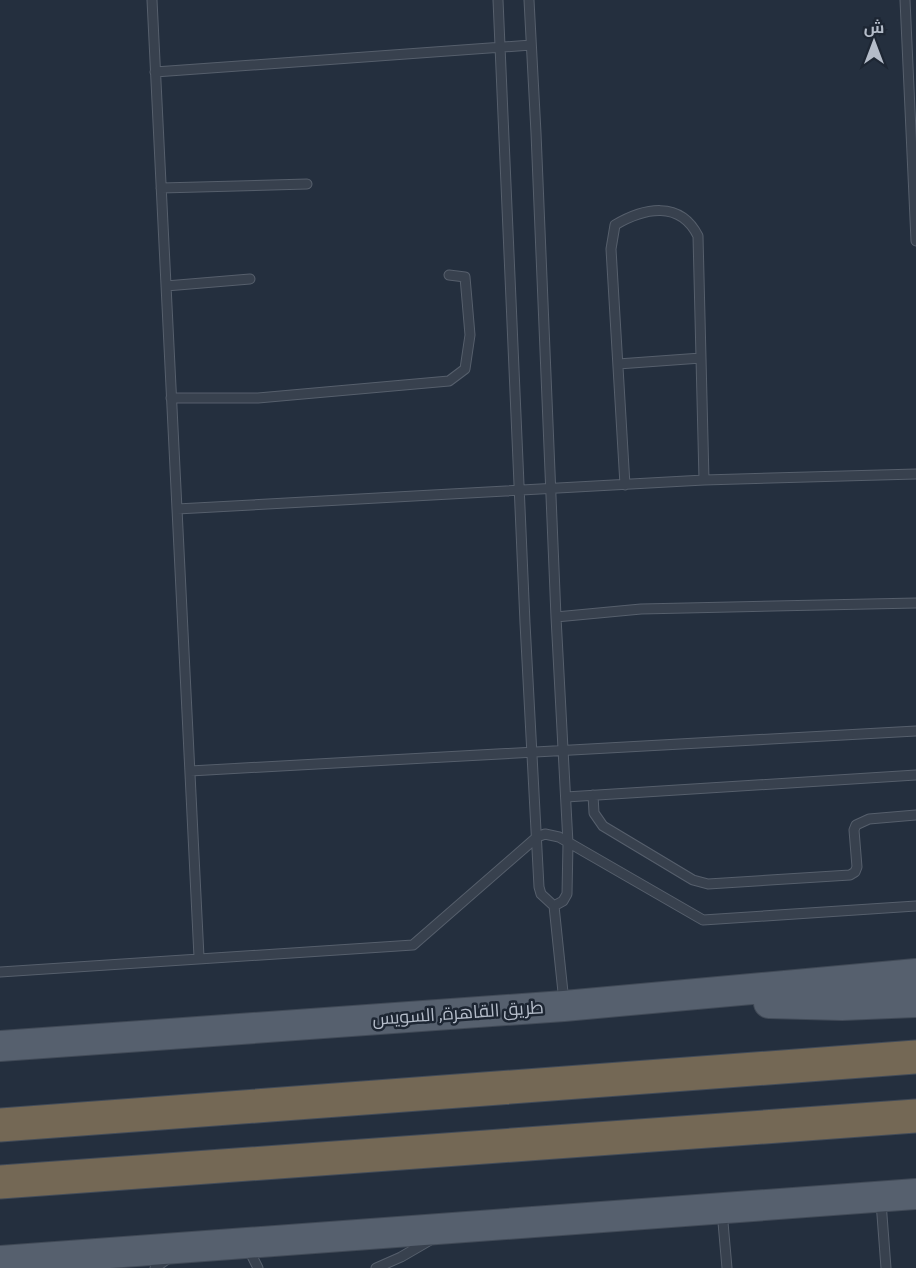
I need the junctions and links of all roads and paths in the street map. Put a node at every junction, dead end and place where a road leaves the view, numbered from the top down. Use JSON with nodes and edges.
{"nodes":[{"id":1,"x":152,"y":0,"type":"edge"},
{"id":2,"x":498,"y":0,"type":"edge"},
{"id":3,"x":529,"y":0,"type":"edge"},
{"id":4,"x":905,"y":0,"type":"edge"},
{"id":5,"x":531,"y":45,"type":"junction"},
{"id":6,"x":500,"y":47,"type":"junction"},
{"id":7,"x":155,"y":72,"type":"junction"},
{"id":8,"x":308,"y":184,"type":"dead end"},
{"id":9,"x":161,"y":188,"type":"junction"},
{"id":10,"x":916,"y":241,"type":"edge"},
{"id":11,"x":449,"y":275,"type":"dead end"},
{"id":12,"x":250,"y":279,"type":"dead end"},
{"id":13,"x":166,"y":286,"type":"junction"},
{"id":14,"x":701,"y":358,"type":"junction"},
{"id":15,"x":618,"y":364,"type":"junction"},
{"id":16,"x":171,"y":398,"type":"junction"},
{"id":17,"x":916,"y":474,"type":"edge"},
{"id":18,"x":704,"y":480,"type":"junction"},
{"id":19,"x":625,"y":485,"type":"junction"},
{"id":20,"x":550,"y":489,"type":"junction"},
{"id":21,"x":520,"y":491,"type":"junction"},
{"id":22,"x":177,"y":509,"type":"junction"},
{"id":23,"x":916,"y":603,"type":"edge"},
{"id":24,"x":556,"y":617,"type":"junction"},
{"id":25,"x":916,"y":731,"type":"edge"},
{"id":26,"x":532,"y":751,"type":"junction"},
{"id":27,"x":563,"y":751,"type":"junction"},
{"id":28,"x":190,"y":771,"type":"junction"},
{"id":29,"x":916,"y":775,"type":"edge"},
{"id":30,"x":593,"y":795,"type":"junction"},
{"id":31,"x":566,"y":797,"type":"junction"},
{"id":32,"x":916,"y":815,"type":"edge"},
{"id":33,"x":537,"y":837,"type":"junction"},
{"id":34,"x":568,"y":843,"type":"junction"},
{"id":35,"x":554,"y":906,"type":"junction"},
{"id":36,"x":916,"y":906,"type":"edge"},
{"id":37,"x":199,"y":957,"type":"junction"},
{"id":38,"x":0,"y":972,"type":"edge"},
{"id":39,"x":916,"y":974,"type":"edge"},
{"id":40,"x":681,"y":995,"type":"junction"},
{"id":41,"x":916,"y":1002,"type":"edge"},
{"id":42,"x":564,"y":1006,"type":"junction"},
{"id":43,"x":0,"y":1046,"type":"edge"},
{"id":44,"x":916,"y":1058,"type":"edge"},
{"id":45,"x":916,"y":1116,"type":"edge"},
{"id":46,"x":0,"y":1125,"type":"edge"},
{"id":47,"x":0,"y":1182,"type":"edge"},
{"id":48,"x":916,"y":1194,"type":"edge"},
{"id":49,"x":881,"y":1197,"type":"junction"},
{"id":50,"x":721,"y":1208,"type":"junction"},
{"id":51,"x":450,"y":1228,"type":"junction"},
{"id":52,"x":183,"y":1247,"type":"junction"},
{"id":53,"x":252,"y":1256,"type":"edge"},
{"id":54,"x":0,"y":1261,"type":"edge"},
{"id":55,"x":155,"y":1268,"type":"edge"},
{"id":56,"x":376,"y":1268,"type":"edge"},
{"id":57,"x":727,"y":1268,"type":"edge"},
{"id":58,"x":886,"y":1268,"type":"edge"}],
"edges":[{"from":1,"to":7,"type":"lane"},
{"from":2,"to":6,"type":"lane"},
{"from":3,"to":5,"type":"lane"},
{"from":4,"to":10,"type":"lane"},
{"from":5,"to":6,"type":"lane"},
{"from":5,"to":20,"type":"lane"},
{"from":6,"to":7,"type":"lane"},
{"from":6,"to":21,"type":"lane"},
{"from":7,"to":9,"type":"lane"},
{"from":8,"to":9,"type":"lane"},
{"from":9,"to":13,"type":"lane"},
{"from":11,"to":16,"type":"lane"},
{"from":12,"to":13,"type":"lane"},
{"from":13,"to":16,"type":"lane"},
{"from":14,"to":15,"type":"lane"},
{"from":14,"to":15,"type":"lane"},
{"from":14,"to":18,"type":"lane"},
{"from":15,"to":19,"type":"lane"},
{"from":16,"to":22,"type":"lane"},
{"from":17,"to":18,"type":"lane"},
{"from":18,"to":19,"type":"lane"},
{"from":19,"to":20,"type":"lane"},
{"from":20,"to":21,"type":"lane"},
{"from":20,"to":24,"type":"lane"},
{"from":21,"to":22,"type":"lane"},
{"from":21,"to":26,"type":"lane"},
{"from":22,"to":28,"type":"lane"},
{"from":23,"to":24,"type":"lane"},
{"from":24,"to":27,"type":"lane"},
{"from":25,"to":27,"type":"lane"},
{"from":26,"to":27,"type":"lane"},
{"from":26,"to":28,"type":"lane"},
{"from":26,"to":33,"type":"lane"},
{"from":27,"to":31,"type":"lane"},
{"from":28,"to":37,"type":"lane"},
{"from":29,"to":30,"type":"lane"},
{"from":30,"to":31,"type":"lane"},
{"from":30,"to":32,"type":"lane"},
{"from":31,"to":34,"type":"lane"},
{"from":33,"to":34,"type":"lane"},
{"from":33,"to":35,"type":"lane"},
{"from":33,"to":37,"type":"lane"},
{"from":34,"to":35,"type":"lane"},
{"from":34,"to":36,"type":"lane"},
{"from":35,"to":42,"type":"lane"},
{"from":37,"to":38,"type":"lane"},
{"from":39,"to":40,"type":"main road","name":"طريق القاهرة, السويس"},
{"from":40,"to":41,"type":"main road"},
{"from":40,"to":42,"type":"main road","name":"طريق القاهرة, السويس"},
{"from":42,"to":43,"type":"main road","name":"طريق القاهرة, السويس"},
{"from":44,"to":46,"type":"highway"},
{"from":45,"to":47,"type":"highway"},
{"from":48,"to":49,"type":"main road"},
{"from":49,"to":50,"type":"main road"},
{"from":49,"to":58,"type":"lane"},
{"from":50,"to":51,"type":"main road"},
{"from":50,"to":57,"type":"lane"},
{"from":51,"to":53,"type":"main road"},
{"from":51,"to":56,"type":"lane"},
{"from":52,"to":53,"type":"main road"},
{"from":52,"to":54,"type":"main road"},
{"from":52,"to":55,"type":"lane"}]}
